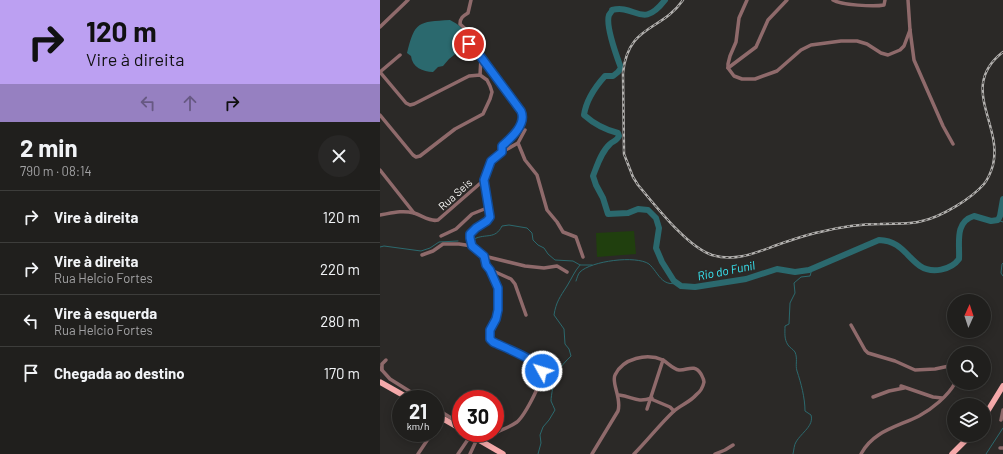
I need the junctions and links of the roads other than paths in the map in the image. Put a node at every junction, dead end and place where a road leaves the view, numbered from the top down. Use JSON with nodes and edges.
{"nodes":[{"id":1,"x":408,"y":0,"type":"edge"},
{"id":2,"x":471,"y":0,"type":"edge"},
{"id":3,"x":747,"y":0,"type":"edge"},
{"id":4,"x":787,"y":0,"type":"edge"},
{"id":5,"x":833,"y":0,"type":"edge"},
{"id":6,"x":885,"y":0,"type":"edge"},
{"id":7,"x":908,"y":0,"type":"edge"},
{"id":8,"x":380,"y":27,"type":"edge"},
{"id":9,"x":910,"y":30,"type":"junction"},
{"id":10,"x":400,"y":55,"type":"dead end"},
{"id":11,"x":481,"y":57,"type":"junction"},
{"id":12,"x":728,"y":68,"type":"junction"},
{"id":13,"x":380,"y":72,"type":"edge"},
{"id":14,"x":480,"y":75,"type":"junction"},
{"id":15,"x":380,"y":115,"type":"edge"},
{"id":16,"x":525,"y":130,"type":"dead end"},
{"id":17,"x":518,"y":143,"type":"junction"},
{"id":18,"x":953,"y":144,"type":"dead end"},
{"id":19,"x":502,"y":152,"type":"junction"},
{"id":20,"x":380,"y":170,"type":"edge"},
{"id":21,"x":484,"y":180,"type":"junction"},
{"id":22,"x":487,"y":208,"type":"junction"},
{"id":23,"x":414,"y":213,"type":"junction"},
{"id":24,"x":380,"y":215,"type":"edge"},
{"id":25,"x":441,"y":236,"type":"dead end"},
{"id":26,"x":472,"y":246,"type":"junction"},
{"id":27,"x":422,"y":255,"type":"dead end"},
{"id":28,"x":484,"y":256,"type":"junction"},
{"id":29,"x":584,"y":257,"type":"dead end"},
{"id":30,"x":490,"y":270,"type":"junction"},
{"id":31,"x":567,"y":272,"type":"dead end"},
{"id":32,"x":526,"y":315,"type":"dead end"},
{"id":33,"x":851,"y":325,"type":"dead end"},
{"id":34,"x":386,"y":360,"type":"dead end"},
{"id":35,"x":663,"y":360,"type":"junction"},
{"id":36,"x":947,"y":366,"type":"edge"},
{"id":37,"x":381,"y":370,"type":"edge"},
{"id":38,"x":380,"y":377,"type":"edge"},
{"id":39,"x":381,"y":383,"type":"edge"},
{"id":40,"x":1003,"y":388,"type":"edge"},
{"id":41,"x":393,"y":390,"type":"edge"},
{"id":42,"x":396,"y":390,"type":"edge"},
{"id":43,"x":408,"y":390,"type":"edge"},
{"id":44,"x":950,"y":390,"type":"edge"},
{"id":45,"x":619,"y":395,"type":"junction"},
{"id":46,"x":873,"y":397,"type":"dead end"},
{"id":47,"x":942,"y":398,"type":"junction"},
{"id":48,"x":652,"y":399,"type":"junction"},
{"id":49,"x":991,"y":406,"type":"edge"},
{"id":50,"x":647,"y":409,"type":"dead end"},
{"id":51,"x":1003,"y":410,"type":"edge"},
{"id":52,"x":674,"y":411,"type":"junction"},
{"id":53,"x":1001,"y":420,"type":"dead end"},
{"id":54,"x":504,"y":430,"type":"edge"},
{"id":55,"x":426,"y":442,"type":"edge"},
{"id":56,"x":468,"y":442,"type":"edge"},
{"id":57,"x":472,"y":442,"type":"edge"},
{"id":58,"x":483,"y":442,"type":"edge"},
{"id":59,"x":964,"y":442,"type":"edge"},
{"id":60,"x":732,"y":445,"type":"dead end"},
{"id":61,"x":724,"y":453,"type":"edge"},
{"id":62,"x":418,"y":454,"type":"edge"},
{"id":63,"x":458,"y":454,"type":"edge"},
{"id":64,"x":470,"y":454,"type":"edge"},
{"id":65,"x":503,"y":454,"type":"edge"},
{"id":66,"x":592,"y":454,"type":"edge"},
{"id":67,"x":634,"y":454,"type":"edge"},
{"id":68,"x":715,"y":454,"type":"edge"},
{"id":69,"x":861,"y":454,"type":"edge"},
{"id":70,"x":952,"y":454,"type":"edge"}],
"edges":[{"from":1,"to":8,"type":"street"},
{"from":2,"to":11,"type":"street"},
{"from":3,"to":12,"type":"street"},
{"from":4,"to":12,"type":"street"},
{"from":5,"to":6,"type":"street"},
{"from":7,"to":9,"type":"street"},
{"from":9,"to":12,"type":"street"},
{"from":9,"to":18,"type":"street"},
{"from":10,"to":13,"type":"street"},
{"from":11,"to":14,"type":"street"},
{"from":11,"to":19,"type":"street"},
{"from":13,"to":14,"type":"street"},
{"from":14,"to":15,"type":"street"},
{"from":16,"to":17,"type":"street"},
{"from":17,"to":19,"type":"street"},
{"from":17,"to":29,"type":"street"},
{"from":19,"to":21,"type":"street"},
{"from":20,"to":23,"type":"street"},
{"from":21,"to":22,"type":"street"},
{"from":21,"to":23,"type":"street","name":"Rua Seis"},
{"from":22,"to":25,"type":"street"},
{"from":22,"to":26,"type":"street"},
{"from":23,"to":24,"type":"street"},
{"from":26,"to":27,"type":"street"},
{"from":26,"to":28,"type":"street"},
{"from":28,"to":30,"type":"street"},
{"from":28,"to":31,"type":"street"},
{"from":30,"to":32,"type":"street"},
{"from":30,"to":54,"type":"street"},
{"from":33,"to":36,"type":"street"},
{"from":34,"to":37,"type":"street"},
{"from":35,"to":45,"type":"street"},
{"from":35,"to":48,"type":"street"},
{"from":35,"to":52,"type":"street"},
{"from":37,"to":43,"type":"street"},
{"from":38,"to":42,"type":"main road"},
{"from":39,"to":41,"type":"main road"},
{"from":40,"to":49,"type":"main road"},
{"from":44,"to":47,"type":"street"},
{"from":45,"to":48,"type":"street"},
{"from":45,"to":66,"type":"street"},
{"from":46,"to":47,"type":"street"},
{"from":47,"to":69,"type":"street"},
{"from":48,"to":50,"type":"street"},
{"from":48,"to":52,"type":"street"},
{"from":51,"to":53,"type":"street"},
{"from":52,"to":67,"type":"street"},
{"from":55,"to":62,"type":"street"},
{"from":56,"to":63,"type":"street"},
{"from":57,"to":64,"type":"street"},
{"from":58,"to":65,"type":"main road"},
{"from":59,"to":70,"type":"main road"},
{"from":60,"to":61,"type":"street"},
{"from":61,"to":68,"type":"street"}]}
